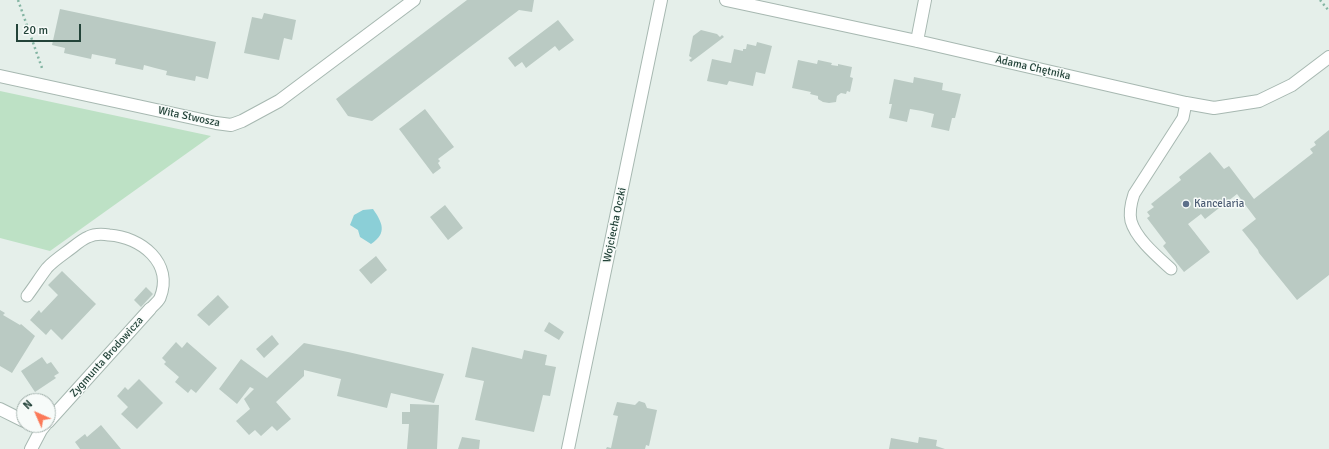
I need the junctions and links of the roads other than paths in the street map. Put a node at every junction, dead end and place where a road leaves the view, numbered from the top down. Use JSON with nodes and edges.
{"nodes":[{"id":1,"x":414,"y":0,"type":"edge"},
{"id":2,"x":661,"y":0,"type":"edge"},
{"id":3,"x":726,"y":0,"type":"edge"},
{"id":4,"x":925,"y":0,"type":"edge"},
{"id":5,"x":917,"y":41,"type":"junction"},
{"id":6,"x":1329,"y":57,"type":"edge"},
{"id":7,"x":0,"y":76,"type":"edge"},
{"id":8,"x":1186,"y":102,"type":"junction"},
{"id":9,"x":1171,"y":269,"type":"dead end"},
{"id":10,"x":27,"y":296,"type":"dead end"},
{"id":11,"x":150,"y":309,"type":"joint"},
{"id":12,"x":0,"y":409,"type":"edge"},
{"id":13,"x":56,"y":410,"type":"edge"},
{"id":14,"x":16,"y":417,"type":"edge"},
{"id":15,"x":38,"y":433,"type":"edge"},
{"id":16,"x":31,"y":449,"type":"edge"},
{"id":17,"x":568,"y":449,"type":"edge"}],
"edges":[{"from":1,"to":7,"type":"street","name":"Wita Stwosza"},
{"from":2,"to":17,"type":"street","name":"Wojciecha Oczki"},
{"from":3,"to":5,"type":"street","name":"Adama Chętnika"},
{"from":4,"to":5,"type":"street"},
{"from":5,"to":8,"type":"street","name":"Adama Chętnika"},
{"from":6,"to":8,"type":"street","name":"Adama Chętnika"},
{"from":8,"to":9,"type":"lane"},
{"from":10,"to":11,"type":"lane"},
{"from":11,"to":13,"type":"street","name":"Zygmunta Brodowicza"},
{"from":12,"to":14,"type":"street"},
{"from":15,"to":16,"type":"street","name":"Zygmunta Brodowicza"}]}
